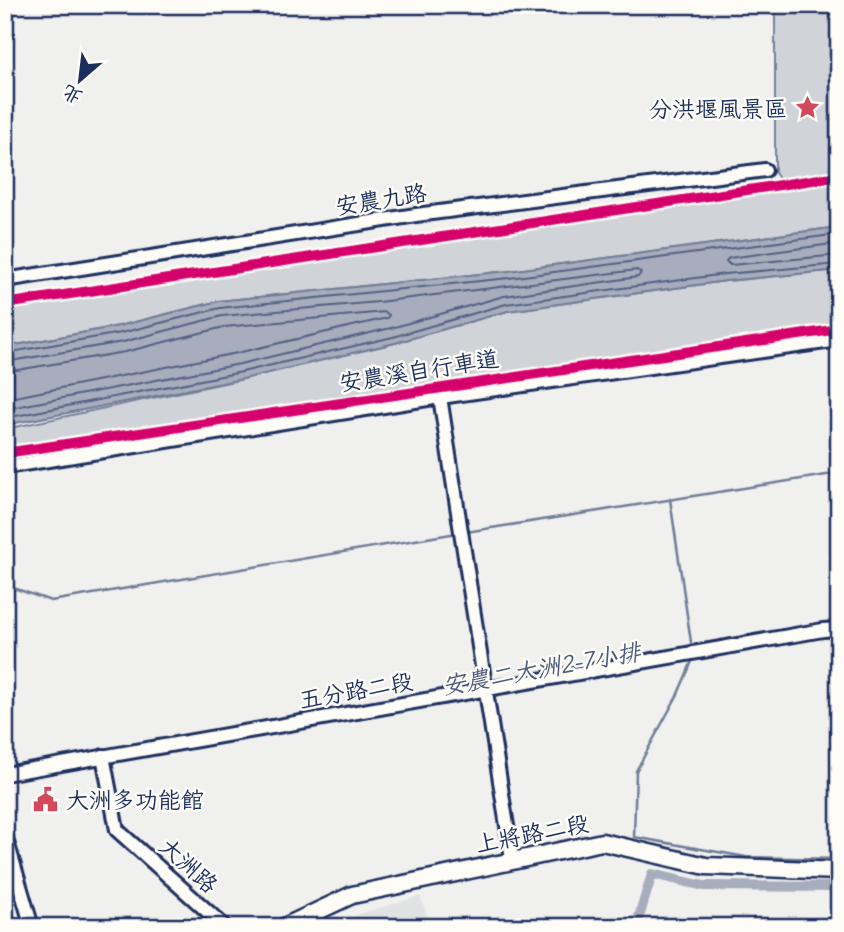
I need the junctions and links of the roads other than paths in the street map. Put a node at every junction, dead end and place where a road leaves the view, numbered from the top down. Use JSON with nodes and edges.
{"nodes":[{"id":1,"x":765,"y":170,"type":"dead end"},
{"id":2,"x":5,"y":280,"type":"edge"},
{"id":3,"x":839,"y":340,"type":"edge"},
{"id":4,"x":440,"y":397,"type":"junction"},
{"id":5,"x":5,"y":467,"type":"edge"},
{"id":6,"x":839,"y":629,"type":"edge"},
{"id":7,"x":487,"y":688,"type":"junction"},
{"id":8,"x":103,"y":756,"type":"junction"},
{"id":9,"x":5,"y":774,"type":"edge"},
{"id":10,"x":5,"y":835,"type":"edge"},
{"id":11,"x":512,"y":859,"type":"junction"},
{"id":12,"x":839,"y":871,"type":"edge"},
{"id":13,"x":32,"y":927,"type":"edge"},
{"id":14,"x":225,"y":927,"type":"edge"},
{"id":15,"x":284,"y":927,"type":"edge"}],
"edges":[{"from":1,"to":2,"type":"street","name":"安農九路"},
{"from":3,"to":4,"type":"street"},
{"from":4,"to":5,"type":"street"},
{"from":4,"to":7,"type":"street"},
{"from":6,"to":7,"type":"street","name":"五分路二段"},
{"from":7,"to":8,"type":"street","name":"五分路二段"},
{"from":7,"to":11,"type":"street"},
{"from":8,"to":9,"type":"street","name":"五分路二段"},
{"from":8,"to":14,"type":"street","name":"大洲路"},
{"from":10,"to":13,"type":"street"},
{"from":11,"to":12,"type":"main road","name":"上將路二段"},
{"from":11,"to":15,"type":"main road","name":"上將路二段"}]}
